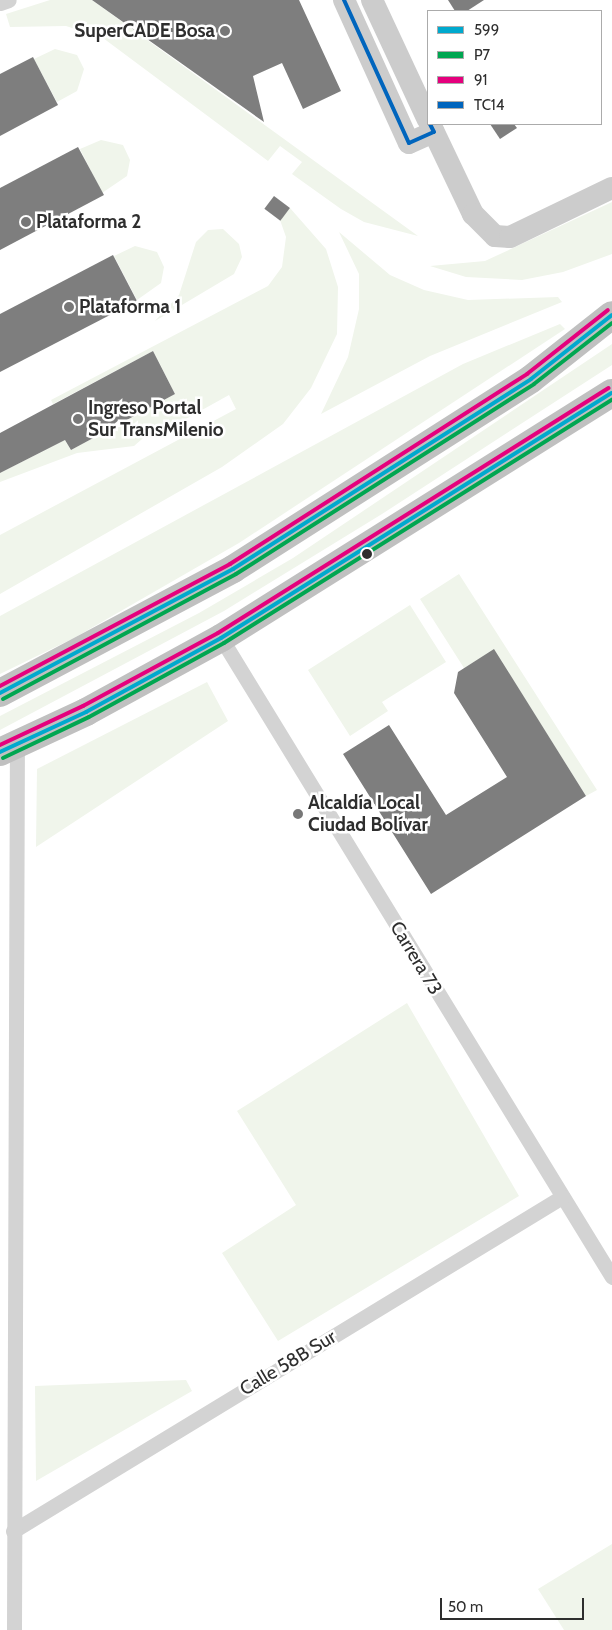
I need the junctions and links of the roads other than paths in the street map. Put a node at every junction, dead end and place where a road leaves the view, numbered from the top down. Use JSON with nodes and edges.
{"nodes":[{"id":1,"x":9,"y":0,"type":"edge"},
{"id":2,"x":344,"y":0,"type":"edge"},
{"id":3,"x":372,"y":0,"type":"edge"},
{"id":4,"x":0,"y":3,"type":"edge"},
{"id":5,"x":427,"y":117,"type":"edge"},
{"id":6,"x":431,"y":125,"type":"edge"},
{"id":7,"x":612,"y":188,"type":"edge"},
{"id":8,"x":612,"y":315,"type":"edge"},
{"id":9,"x":612,"y":393,"type":"edge"},
{"id":10,"x":221,"y":638,"type":"junction"},
{"id":11,"x":0,"y":693,"type":"edge"},
{"id":12,"x":8,"y":748,"type":"edge"},
{"id":13,"x":562,"y":1197,"type":"junction"},
{"id":14,"x":612,"y":1277,"type":"edge"},
{"id":15,"x":6,"y":1298,"type":"edge"},
{"id":16,"x":6,"y":1390,"type":"edge"},
{"id":17,"x":13,"y":1531,"type":"junction"},
{"id":18,"x":14,"y":1564,"type":"junction"},
{"id":19,"x":0,"y":1572,"type":"edge"},
{"id":20,"x":14,"y":1630,"type":"edge"}],
"edges":[{"from":1,"to":4,"type":"street"},
{"from":2,"to":6,"type":"street"},
{"from":3,"to":5,"type":"street"},
{"from":6,"to":7,"type":"street"},
{"from":8,"to":11,"type":"highway"},
{"from":9,"to":10,"type":"highway"},
{"from":10,"to":12,"type":"highway"},
{"from":10,"to":13,"type":"street","name":"Carrera 73"},
{"from":12,"to":15,"type":"street"},
{"from":13,"to":14,"type":"street","name":"Carrera 73"},
{"from":13,"to":17,"type":"street","name":"Calle 58B Sur"},
{"from":15,"to":16,"type":"street"},
{"from":16,"to":17,"type":"street"},
{"from":17,"to":18,"type":"street"},
{"from":18,"to":19,"type":"street"},
{"from":18,"to":20,"type":"street"}]}
